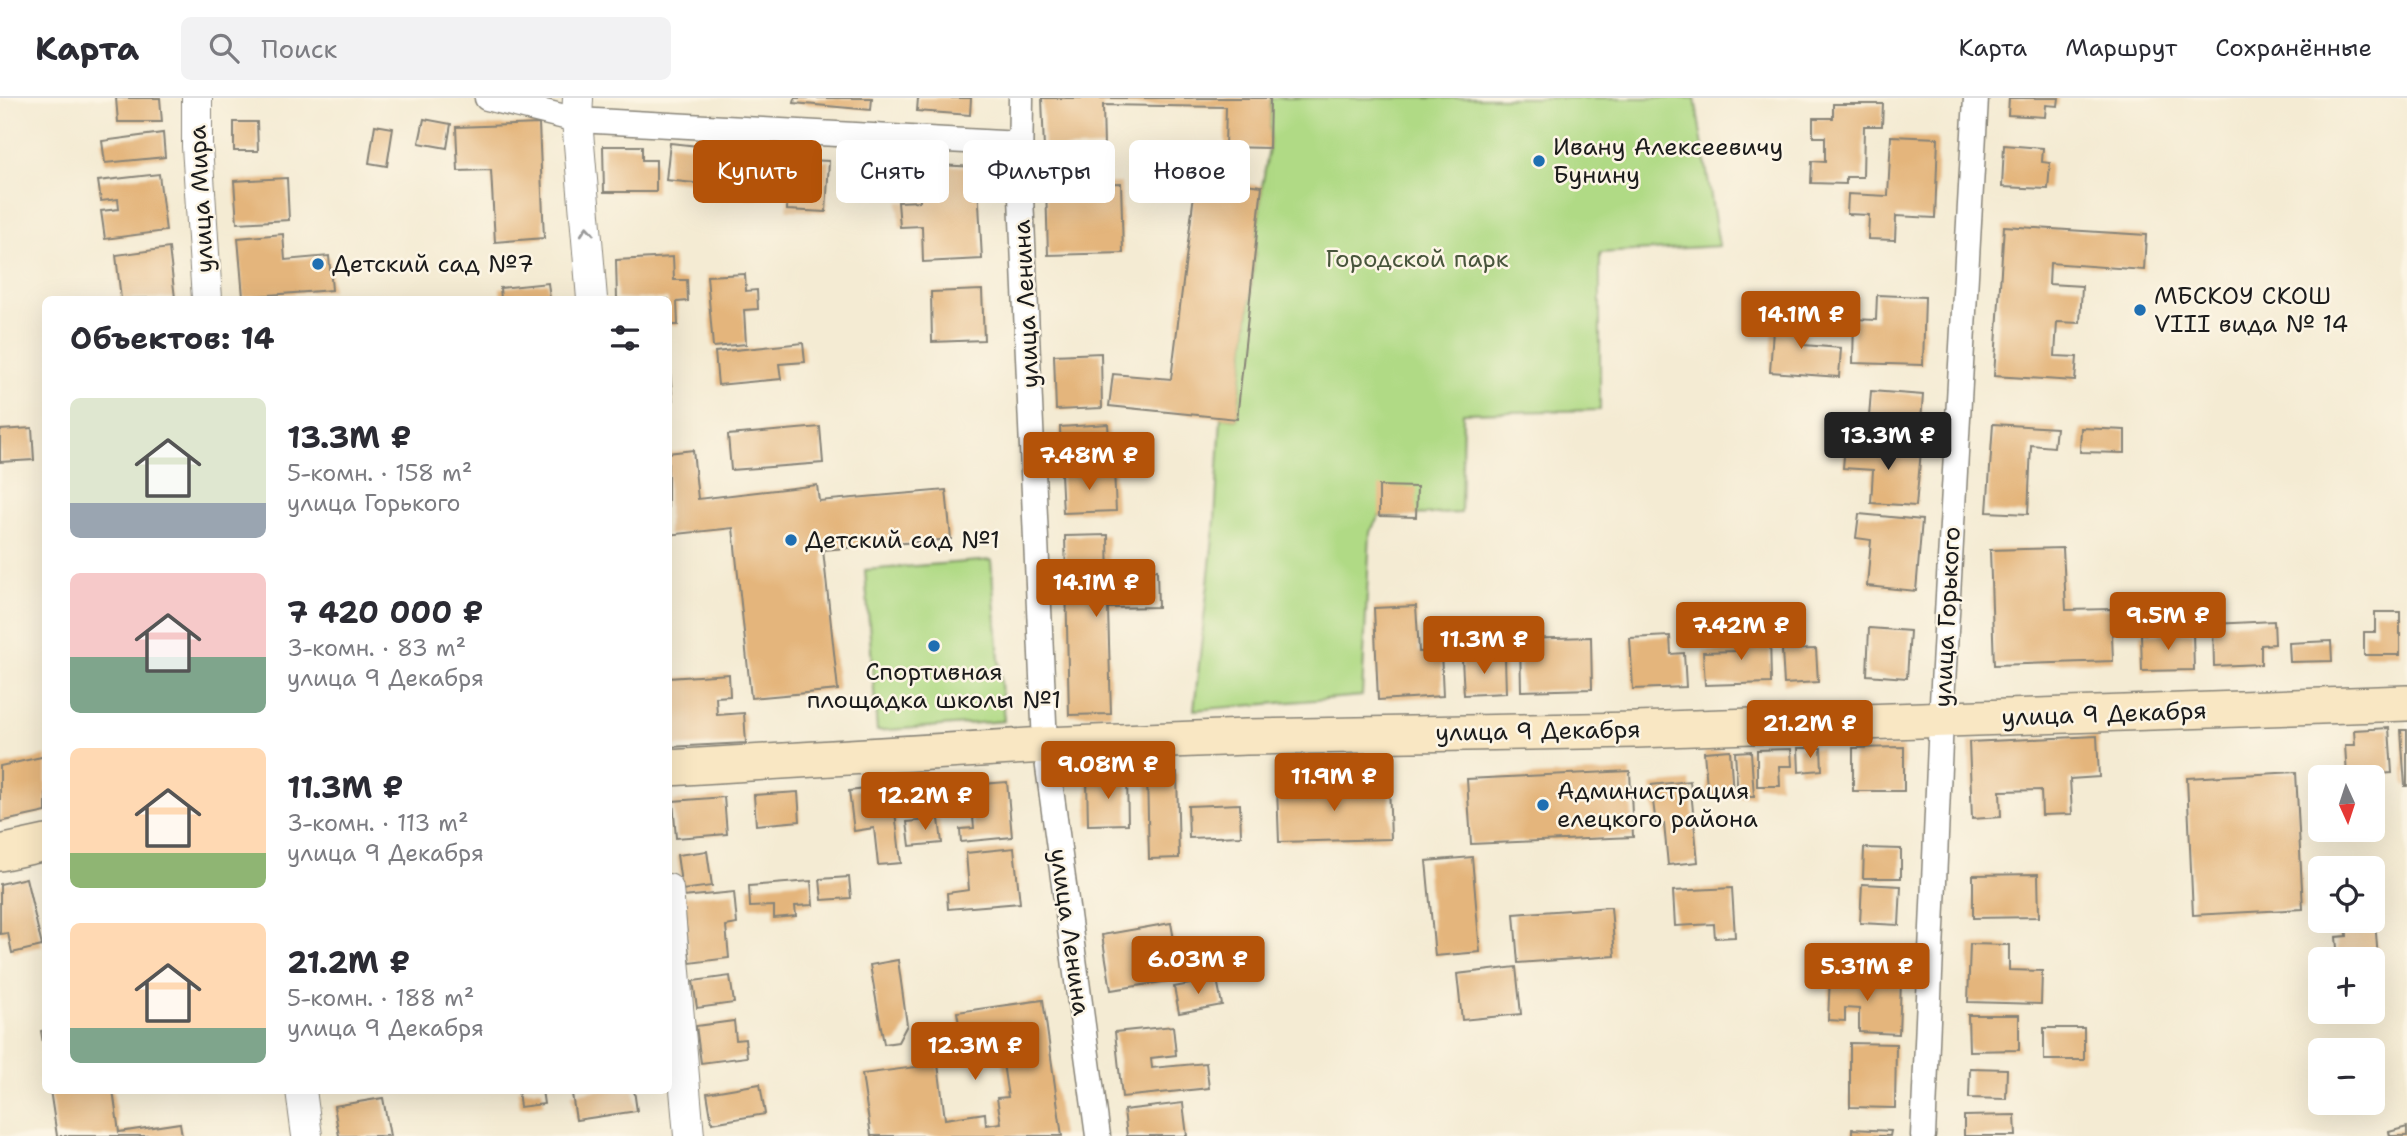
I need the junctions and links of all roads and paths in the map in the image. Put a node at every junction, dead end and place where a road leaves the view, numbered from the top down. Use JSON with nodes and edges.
{"nodes":[{"id":1,"x":197,"y":98,"type":"edge"},
{"id":2,"x":487,"y":98,"type":"edge"},
{"id":3,"x":1021,"y":98,"type":"edge"},
{"id":4,"x":1976,"y":98,"type":"edge"},
{"id":5,"x":578,"y":109,"type":"edge"},
{"id":6,"x":969,"y":140,"type":"edge"},
{"id":7,"x":1020,"y":140,"type":"edge"},
{"id":8,"x":1022,"y":203,"type":"edge"},
{"id":9,"x":207,"y":296,"type":"edge"},
{"id":10,"x":592,"y":296,"type":"edge"},
{"id":11,"x":2407,"y":703,"type":"edge"},
{"id":12,"x":1941,"y":720,"type":"junction"},
{"id":13,"x":1045,"y":745,"type":"junction"},
{"id":14,"x":672,"y":768,"type":"edge"},
{"id":15,"x":42,"y":844,"type":"edge"},
{"id":16,"x":0,"y":853,"type":"edge"},
{"id":17,"x":672,"y":937,"type":"edge"},
{"id":18,"x":302,"y":1094,"type":"edge"},
{"id":19,"x":307,"y":1136,"type":"edge"},
{"id":20,"x":689,"y":1136,"type":"edge"},
{"id":21,"x":1098,"y":1136,"type":"edge"},
{"id":22,"x":1923,"y":1136,"type":"edge"}],
"edges":[{"from":1,"to":9,"type":"street","name":"улица Мира"},
{"from":2,"to":5,"type":"street"},
{"from":3,"to":7,"type":"street","name":"улица Ленина"},
{"from":4,"to":12,"type":"street","name":"улица Горького"},
{"from":5,"to":6,"type":"street"},
{"from":10,"to":5,"type":"street","one_way":true},
{"from":8,"to":13,"type":"street","name":"улица Ленина"},
{"from":11,"to":12,"type":"main road","name":"улица 9 Декабря"},
{"from":12,"to":13,"type":"main road","name":"улица 9 Декабря"},
{"from":12,"to":22,"type":"street","name":"улица Горького"},
{"from":13,"to":14,"type":"main road","name":"улица 9 Декабря"},
{"from":13,"to":21,"type":"street","name":"улица Ленина"},
{"from":15,"to":16,"type":"main road"},
{"from":17,"to":20,"type":"street"},
{"from":18,"to":19,"type":"street"}]}
